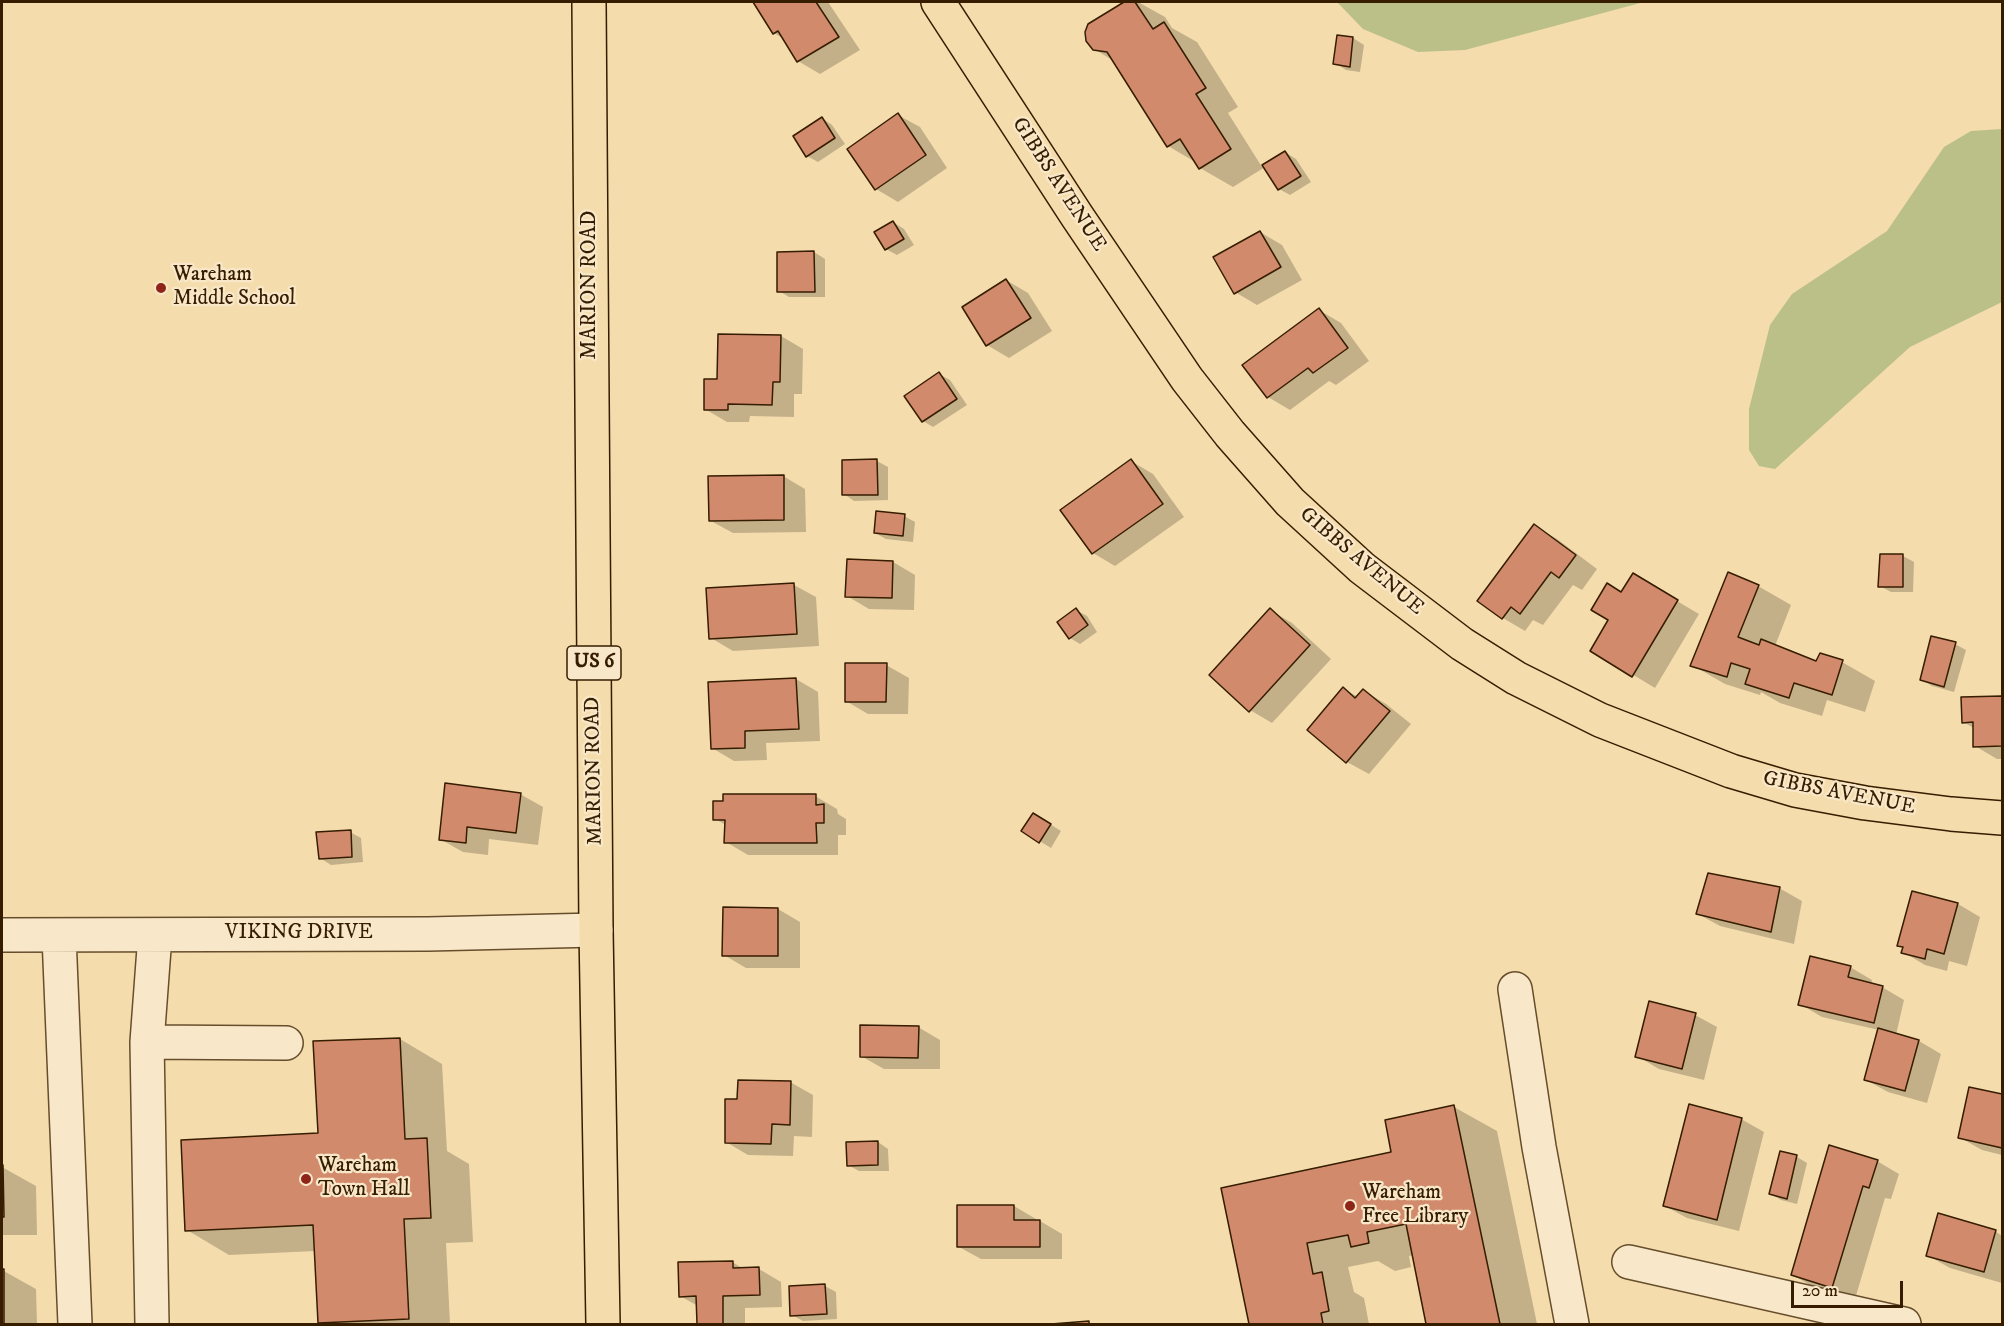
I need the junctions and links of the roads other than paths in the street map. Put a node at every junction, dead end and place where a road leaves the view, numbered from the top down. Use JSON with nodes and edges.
{"nodes":[{"id":1,"x":589,"y":2,"type":"edge"},
{"id":2,"x":938,"y":2,"type":"edge"},
{"id":3,"x":2002,"y":818,"type":"edge"},
{"id":4,"x":597,"y":930,"type":"junction"},
{"id":5,"x":2,"y":935,"type":"edge"},
{"id":6,"x":155,"y":935,"type":"junction"},
{"id":7,"x":59,"y":936,"type":"junction"},
{"id":8,"x":1515,"y":989,"type":"dead end"},
{"id":9,"x":147,"y":1042,"type":"junction"},
{"id":10,"x":286,"y":1044,"type":"dead end"},
{"id":11,"x":1629,"y":1262,"type":"dead end"},
{"id":12,"x":75,"y":1324,"type":"edge"},
{"id":13,"x":152,"y":1324,"type":"edge"},
{"id":14,"x":603,"y":1324,"type":"edge"},
{"id":15,"x":1572,"y":1324,"type":"edge"},
{"id":16,"x":1904,"y":1324,"type":"edge"}],
"edges":[{"from":1,"to":4,"type":"main road","name":"MARION ROAD","number":"US 6"},
{"from":2,"to":3,"type":"main road","name":"GIBBS AVENUE"},
{"from":4,"to":6,"type":"street","name":"VIKING DRIVE"},
{"from":4,"to":14,"type":"main road","name":"MARION ROAD","number":"US 6"},
{"from":5,"to":7,"type":"street","name":"VIKING DRIVE"},
{"from":6,"to":7,"type":"street","name":"VIKING DRIVE"},
{"from":6,"to":9,"type":"street"},
{"from":7,"to":12,"type":"street"},
{"from":8,"to":15,"type":"street"},
{"from":9,"to":10,"type":"street"},
{"from":9,"to":13,"type":"street"},
{"from":11,"to":16,"type":"street"}]}
